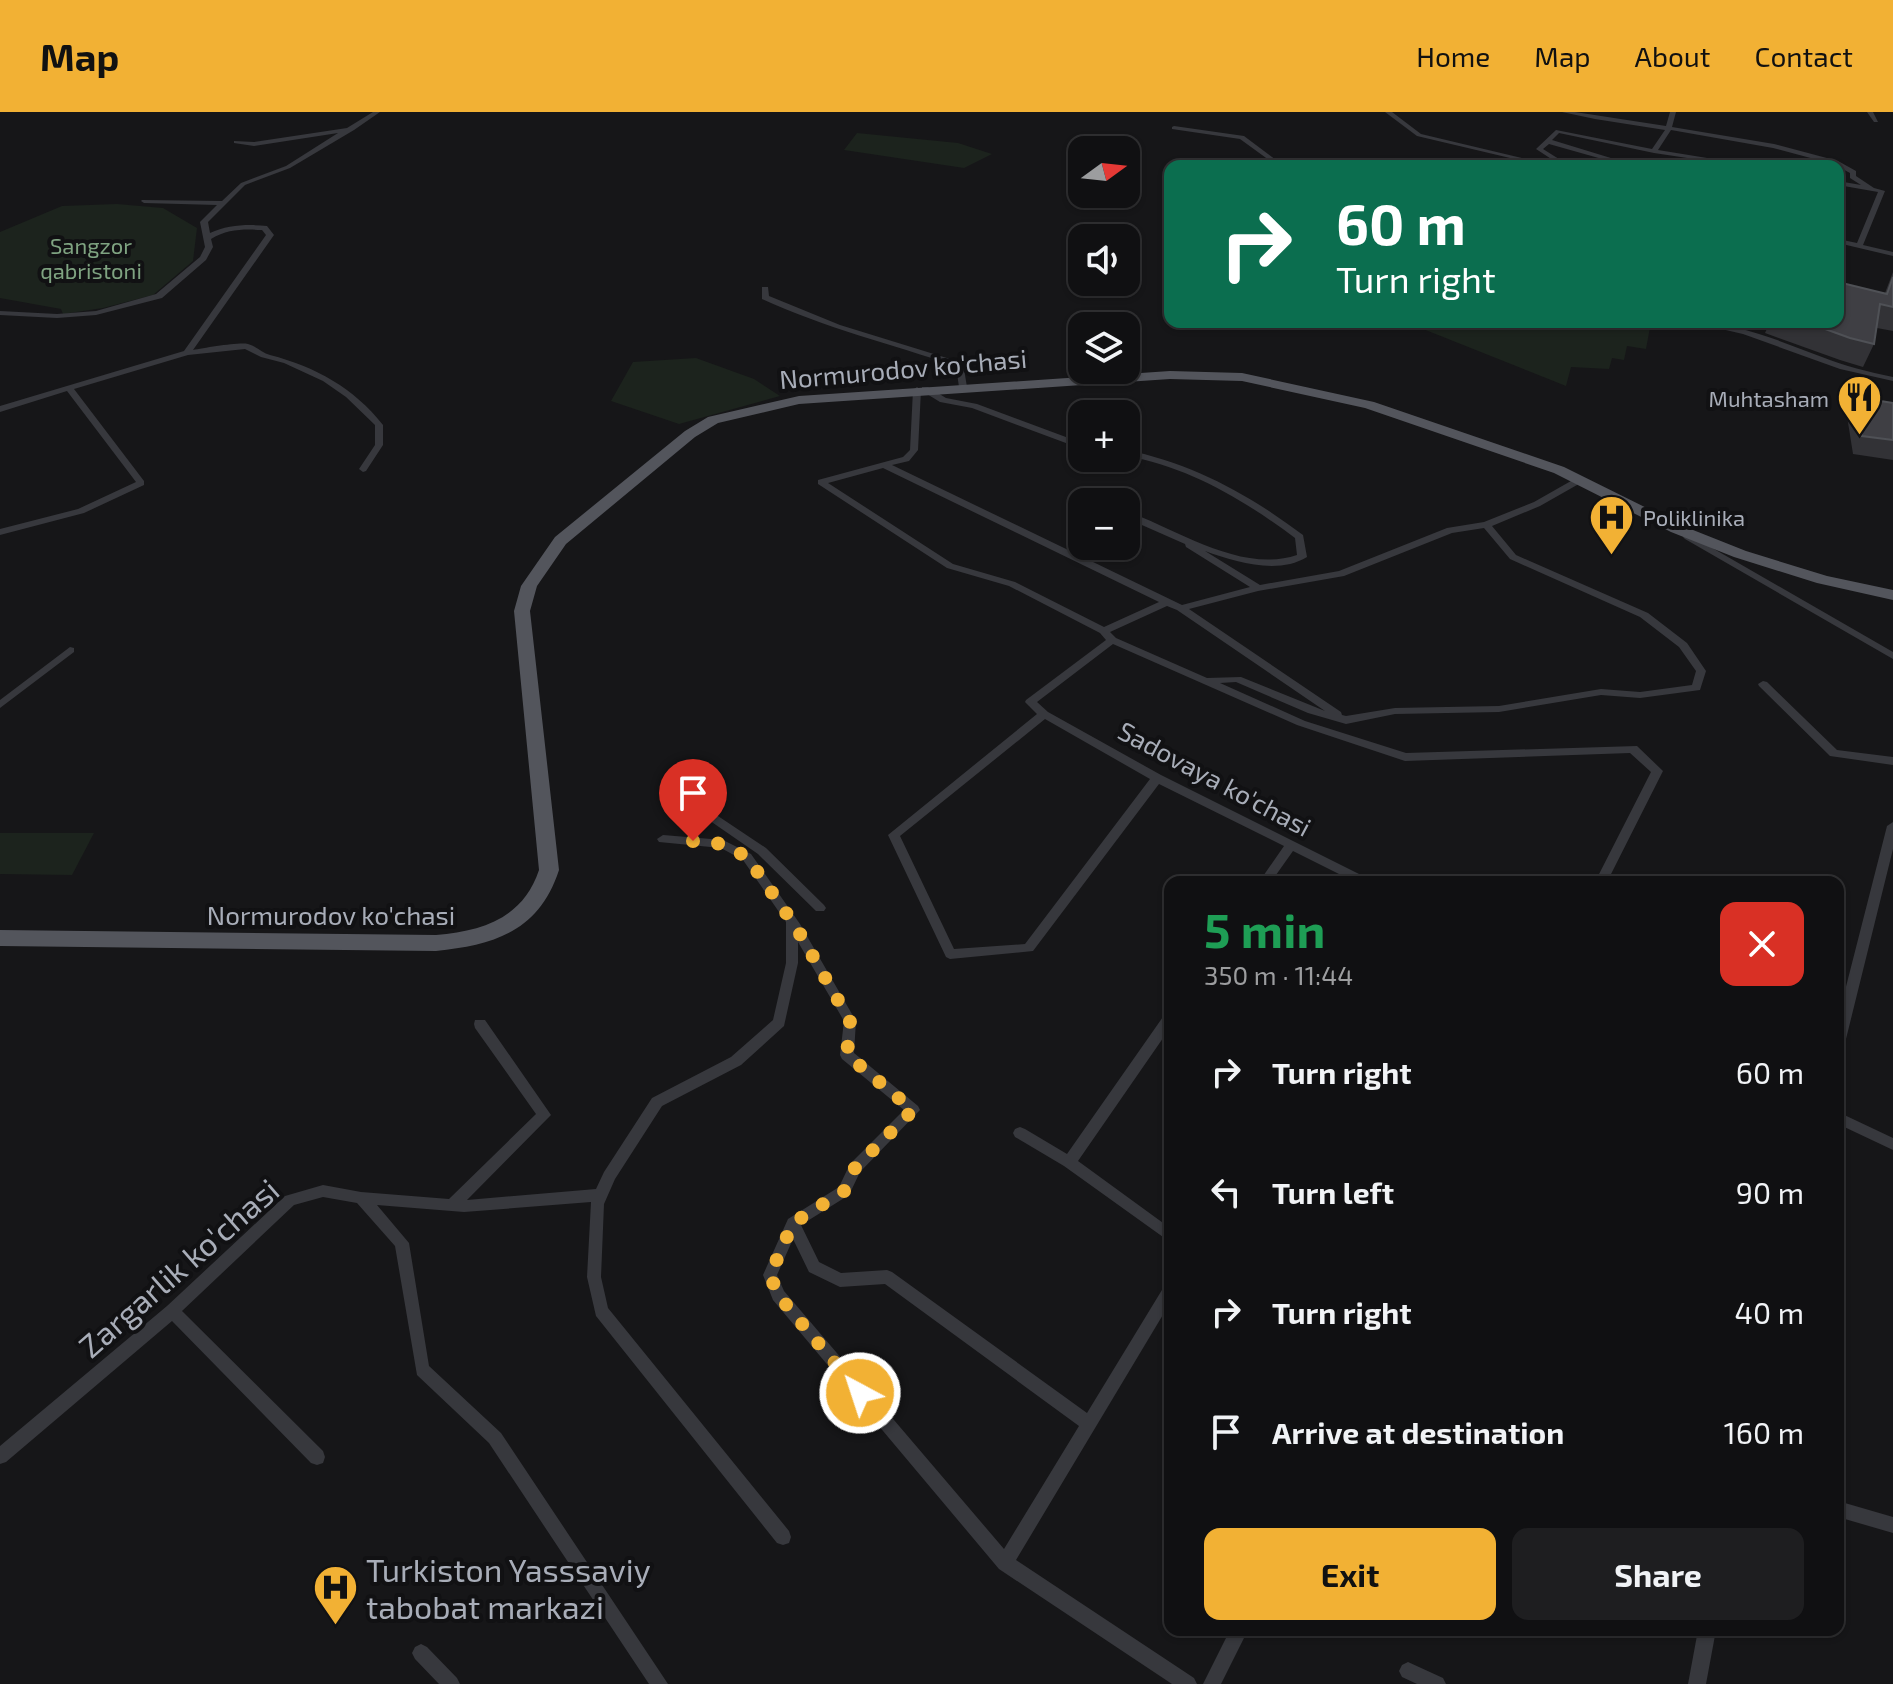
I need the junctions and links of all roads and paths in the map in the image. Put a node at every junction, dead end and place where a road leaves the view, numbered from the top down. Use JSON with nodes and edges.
{"nodes":[{"id":1,"x":377,"y":112,"type":"edge"},
{"id":2,"x":1388,"y":112,"type":"edge"},
{"id":3,"x":1565,"y":112,"type":"edge"},
{"id":4,"x":1673,"y":112,"type":"edge"},
{"id":5,"x":1870,"y":112,"type":"edge"},
{"id":6,"x":1876,"y":121,"type":"dead end"},
{"id":7,"x":1174,"y":128,"type":"dead end"},
{"id":8,"x":354,"y":129,"type":"junction"},
{"id":9,"x":1668,"y":130,"type":"junction"},
{"id":10,"x":1547,"y":141,"type":"junction"},
{"id":11,"x":236,"y":142,"type":"dead end"},
{"id":12,"x":1654,"y":151,"type":"junction"},
{"id":13,"x":1273,"y":160,"type":"edge"},
{"id":14,"x":1527,"y":160,"type":"edge"},
{"id":15,"x":1557,"y":160,"type":"edge"},
{"id":16,"x":1613,"y":160,"type":"edge"},
{"id":17,"x":1708,"y":160,"type":"edge"},
{"id":18,"x":1833,"y":160,"type":"edge"},
{"id":19,"x":1844,"y":164,"type":"edge"},
{"id":20,"x":1844,"y":184,"type":"edge"},
{"id":21,"x":1872,"y":189,"type":"junction"},
{"id":22,"x":144,"y":201,"type":"dead end"},
{"id":23,"x":221,"y":203,"type":"junction"},
{"id":24,"x":209,"y":237,"type":"junction"},
{"id":25,"x":1844,"y":242,"type":"edge"},
{"id":26,"x":1859,"y":246,"type":"junction"},
{"id":27,"x":1893,"y":254,"type":"edge"},
{"id":28,"x":765,"y":289,"type":"dead end"},
{"id":29,"x":0,"y":313,"type":"edge"},
{"id":30,"x":1732,"y":328,"type":"edge"},
{"id":31,"x":187,"y":353,"type":"junction"},
{"id":32,"x":1893,"y":379,"type":"edge"},
{"id":33,"x":963,"y":387,"type":"junction"},
{"id":34,"x":69,"y":388,"type":"junction"},
{"id":35,"x":921,"y":389,"type":"junction"},
{"id":36,"x":0,"y":409,"type":"edge"},
{"id":37,"x":1068,"y":441,"type":"edge"},
{"id":38,"x":1140,"y":456,"type":"edge"},
{"id":39,"x":882,"y":464,"type":"junction"},
{"id":40,"x":363,"y":469,"type":"dead end"},
{"id":41,"x":1581,"y":479,"type":"junction"},
{"id":42,"x":1140,"y":520,"type":"edge"},
{"id":43,"x":1663,"y":522,"type":"junction"},
{"id":44,"x":1486,"y":525,"type":"junction"},
{"id":45,"x":0,"y":531,"type":"edge"},
{"id":46,"x":1172,"y":535,"type":"junction"},
{"id":47,"x":1258,"y":588,"type":"junction"},
{"id":48,"x":1893,"y":595,"type":"edge"},
{"id":49,"x":1167,"y":602,"type":"junction"},
{"id":50,"x":1181,"y":608,"type":"junction"},
{"id":51,"x":1108,"y":636,"type":"junction"},
{"id":52,"x":70,"y":650,"type":"dead end"},
{"id":53,"x":1893,"y":656,"type":"edge"},
{"id":54,"x":1199,"y":681,"type":"junction"},
{"id":55,"x":1763,"y":684,"type":"dead end"},
{"id":56,"x":0,"y":705,"type":"edge"},
{"id":57,"x":1044,"y":714,"type":"junction"},
{"id":58,"x":1346,"y":720,"type":"junction"},
{"id":59,"x":1893,"y":761,"type":"edge"},
{"id":60,"x":1157,"y":778,"type":"junction"},
{"id":61,"x":694,"y":804,"type":"dead end"},
{"id":62,"x":1893,"y":826,"type":"edge"},
{"id":63,"x":663,"y":839,"type":"dead end"},
{"id":64,"x":1291,"y":845,"type":"junction"},
{"id":65,"x":1269,"y":876,"type":"edge"},
{"id":66,"x":1353,"y":876,"type":"edge"},
{"id":67,"x":1604,"y":876,"type":"edge"},
{"id":68,"x":820,"y":908,"type":"dead end"},
{"id":69,"x":792,"y":921,"type":"junction"},
{"id":70,"x":0,"y":938,"type":"edge"},
{"id":71,"x":1844,"y":1019,"type":"edge"},
{"id":72,"x":480,"y":1024,"type":"dead end"},
{"id":73,"x":1164,"y":1027,"type":"edge"},
{"id":74,"x":1844,"y":1121,"type":"edge"},
{"id":75,"x":1020,"y":1133,"type":"dead end"},
{"id":76,"x":1893,"y":1144,"type":"edge"},
{"id":77,"x":1069,"y":1162,"type":"junction"},
{"id":78,"x":600,"y":1195,"type":"junction"},
{"id":79,"x":361,"y":1198,"type":"junction"},
{"id":80,"x":452,"y":1205,"type":"junction"},
{"id":81,"x":793,"y":1223,"type":"junction"},
{"id":82,"x":1164,"y":1232,"type":"edge"},
{"id":83,"x":1164,"y":1300,"type":"edge"},
{"id":84,"x":172,"y":1311,"type":"junction"},
{"id":85,"x":1089,"y":1424,"type":"junction"},
{"id":86,"x":0,"y":1456,"type":"edge"},
{"id":87,"x":317,"y":1457,"type":"dead end"},
{"id":88,"x":1844,"y":1511,"type":"edge"},
{"id":89,"x":1893,"y":1525,"type":"edge"},
{"id":90,"x":783,"y":1537,"type":"dead end"},
{"id":91,"x":1005,"y":1563,"type":"junction"},
{"id":92,"x":1236,"y":1636,"type":"edge"},
{"id":93,"x":1706,"y":1636,"type":"edge"},
{"id":94,"x":421,"y":1653,"type":"dead end"},
{"id":95,"x":1408,"y":1671,"type":"dead end"},
{"id":96,"x":451,"y":1684,"type":"edge"},
{"id":97,"x":659,"y":1684,"type":"edge"},
{"id":98,"x":1188,"y":1684,"type":"edge"},
{"id":99,"x":1212,"y":1684,"type":"edge"},
{"id":100,"x":1437,"y":1684,"type":"edge"},
{"id":101,"x":1697,"y":1684,"type":"edge"}],
"edges":[{"from":1,"to":8,"type":"street"},
{"from":2,"to":14,"type":"street"},
{"from":3,"to":9,"type":"street"},
{"from":4,"to":9,"type":"street"},
{"from":5,"to":6,"type":"street"},
{"from":7,"to":13,"type":"street"},
{"from":8,"to":11,"type":"street"},
{"from":8,"to":23,"type":"street"},
{"from":9,"to":12,"type":"street"},
{"from":9,"to":18,"type":"street"},
{"from":10,"to":12,"type":"street"},
{"from":10,"to":15,"type":"street"},
{"from":10,"to":16,"type":"street"},
{"from":12,"to":17,"type":"street"},
{"from":19,"to":21,"type":"street"},
{"from":20,"to":21,"type":"street"},
{"from":21,"to":26,"type":"street"},
{"from":22,"to":23,"type":"street"},
{"from":23,"to":24,"type":"street"},
{"from":24,"to":29,"type":"street"},
{"from":24,"to":31,"type":"street"},
{"from":25,"to":26,"type":"street"},
{"from":26,"to":27,"type":"street"},
{"from":28,"to":33,"type":"street"},
{"from":30,"to":32,"type":"street"},
{"from":31,"to":34,"type":"street"},
{"from":31,"to":40,"type":"street"},
{"from":33,"to":35,"type":"main road","name":"Normurodov ko'chasi"},
{"from":33,"to":41,"type":"main road","name":"Normurodov ko'chasi"},
{"from":34,"to":36,"type":"street"},
{"from":34,"to":45,"type":"street"},
{"from":35,"to":37,"type":"street"},
{"from":35,"to":39,"type":"street"},
{"from":35,"to":70,"type":"main road","name":"Normurodov ko'chasi"},
{"from":38,"to":46,"type":"street"},
{"from":39,"to":49,"type":"street"},
{"from":39,"to":51,"type":"street"},
{"from":41,"to":43,"type":"main road","name":"Normurodov ko'chasi"},
{"from":41,"to":44,"type":"street"},
{"from":42,"to":46,"type":"street"},
{"from":43,"to":48,"type":"main road","name":"Normurodov ko'chasi"},
{"from":43,"to":53,"type":"street"},
{"from":44,"to":47,"type":"street"},
{"from":44,"to":58,"type":"street"},
{"from":46,"to":47,"type":"street"},
{"from":47,"to":50,"type":"street"},
{"from":49,"to":50,"type":"street"},
{"from":49,"to":51,"type":"street"},
{"from":50,"to":58,"type":"street"},
{"from":51,"to":54,"type":"street"},
{"from":51,"to":57,"type":"street"},
{"from":52,"to":56,"type":"street"},
{"from":54,"to":58,"type":"street"},
{"from":54,"to":67,"type":"street"},
{"from":55,"to":59,"type":"street"},
{"from":57,"to":60,"type":"street","name":"Sadovaya ko'chasi"},
{"from":57,"to":60,"type":"street"},
{"from":60,"to":64,"type":"street","name":"Sadovaya ko'chasi"},
{"from":61,"to":68,"type":"street"},
{"from":62,"to":71,"type":"street"},
{"from":63,"to":69,"type":"street"},
{"from":64,"to":65,"type":"street"},
{"from":64,"to":66,"type":"street","name":"Sadovaya ko'chasi"},
{"from":69,"to":78,"type":"street"},
{"from":69,"to":81,"type":"street"},
{"from":72,"to":80,"type":"street"},
{"from":73,"to":77,"type":"street"},
{"from":74,"to":76,"type":"street"},
{"from":75,"to":77,"type":"street"},
{"from":77,"to":82,"type":"street"},
{"from":78,"to":80,"type":"street","name":"Zargarlik ko'chasi"},
{"from":78,"to":90,"type":"street"},
{"from":79,"to":80,"type":"street","name":"Zargarlik ko'chasi"},
{"from":79,"to":84,"type":"street","name":"Zargarlik ko'chasi"},
{"from":79,"to":97,"type":"street"},
{"from":81,"to":85,"type":"street"},
{"from":81,"to":91,"type":"street"},
{"from":83,"to":85,"type":"street"},
{"from":84,"to":86,"type":"street","name":"Zargarlik ko'chasi"},
{"from":84,"to":87,"type":"street"},
{"from":85,"to":91,"type":"street"},
{"from":88,"to":89,"type":"street"},
{"from":91,"to":98,"type":"street"},
{"from":92,"to":99,"type":"street"},
{"from":93,"to":101,"type":"street"},
{"from":94,"to":96,"type":"street"},
{"from":95,"to":100,"type":"street"}]}
